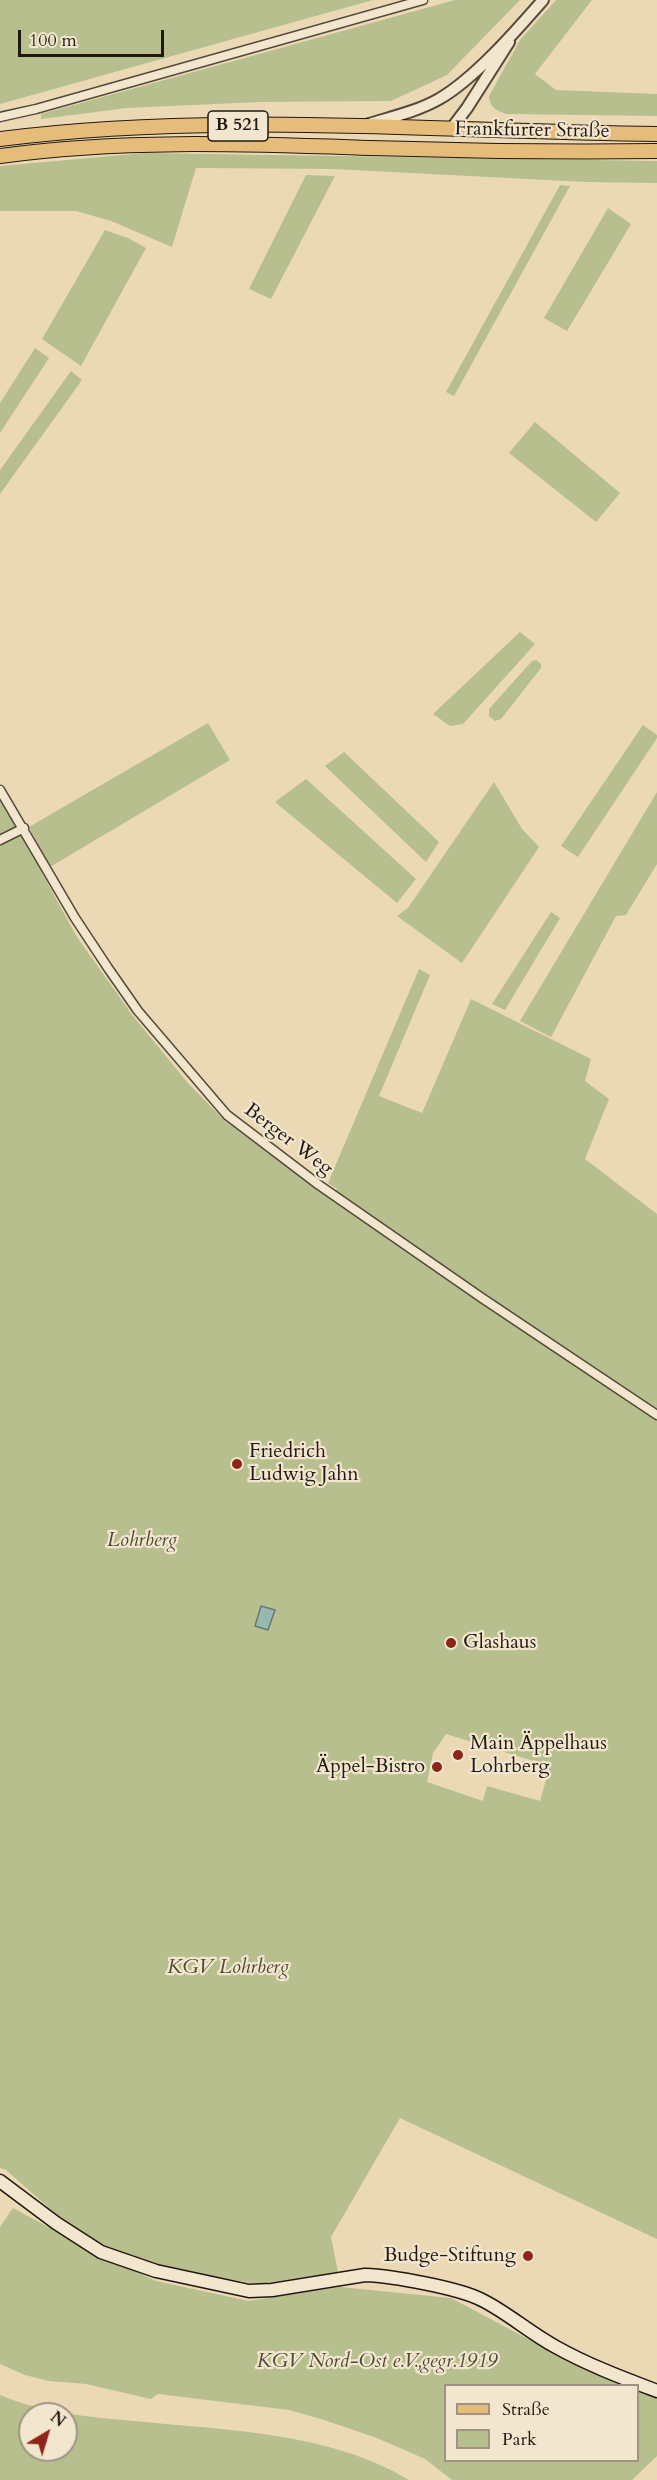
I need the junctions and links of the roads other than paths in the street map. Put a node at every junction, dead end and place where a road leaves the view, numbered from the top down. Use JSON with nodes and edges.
{"nodes":[{"id":1,"x":423,"y":0,"type":"edge"},
{"id":2,"x":543,"y":0,"type":"edge"},
{"id":3,"x":519,"y":27,"type":"junction"},
{"id":4,"x":0,"y":117,"type":"edge"},
{"id":5,"x":363,"y":125,"type":"junction"},
{"id":6,"x":451,"y":129,"type":"junction"},
{"id":7,"x":657,"y":134,"type":"edge"},
{"id":8,"x":0,"y":139,"type":"edge"},
{"id":9,"x":408,"y":149,"type":"junction"},
{"id":10,"x":657,"y":151,"type":"edge"},
{"id":11,"x":0,"y":156,"type":"edge"},
{"id":12,"x":0,"y":790,"type":"edge"},
{"id":13,"x":24,"y":828,"type":"junction"},
{"id":14,"x":0,"y":840,"type":"edge"},
{"id":15,"x":657,"y":1415,"type":"edge"},
{"id":16,"x":0,"y":2181,"type":"edge"},
{"id":17,"x":657,"y":2391,"type":"edge"}],
"edges":[{"from":1,"to":4,"type":"street"},
{"from":2,"to":3,"type":"street"},
{"from":3,"to":5,"type":"street"},
{"from":3,"to":6,"type":"street"},
{"from":5,"to":6,"type":"main road","number":"B 521"},
{"from":5,"to":8,"type":"main road","number":"B 521"},
{"from":6,"to":7,"type":"main road","name":"Frankfurter Straße","number":"B 521"},
{"from":6,"to":9,"type":"main road"},
{"from":9,"to":10,"type":"main road","name":"Frankfurter Straße","number":"B 521"},
{"from":9,"to":11,"type":"main road","number":"B 521"},
{"from":12,"to":13,"type":"street","name":"Berger Weg"},
{"from":13,"to":14,"type":"street"},
{"from":13,"to":15,"type":"street","name":"Berger Weg"},
{"from":16,"to":17,"type":"main road"}]}
